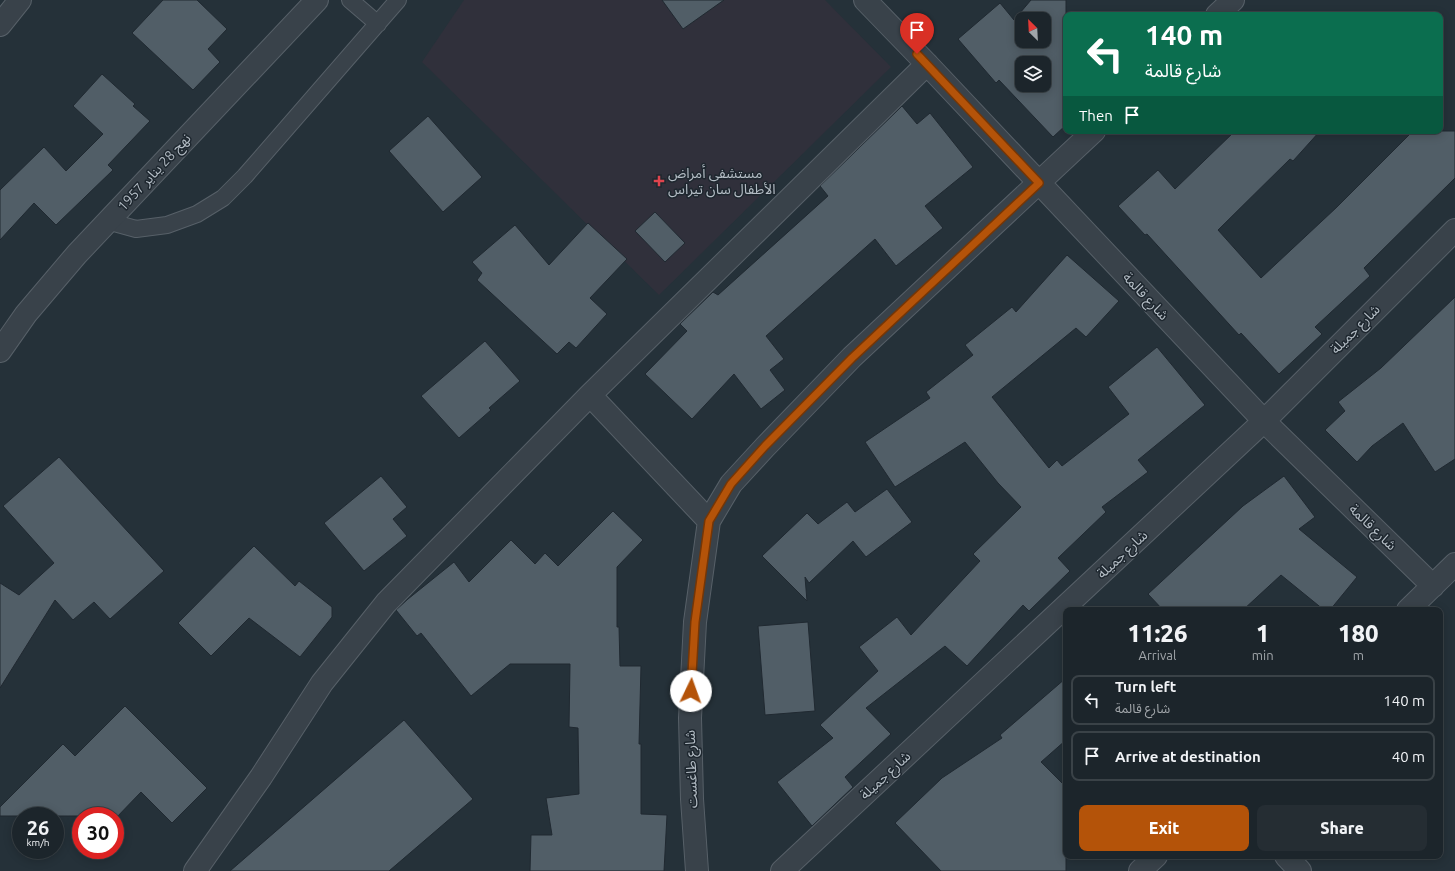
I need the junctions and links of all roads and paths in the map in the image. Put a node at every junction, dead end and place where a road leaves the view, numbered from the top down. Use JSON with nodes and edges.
{"nodes":[{"id":1,"x":20,"y":0,"type":"edge"},
{"id":2,"x":317,"y":0,"type":"edge"},
{"id":3,"x":350,"y":0,"type":"edge"},
{"id":4,"x":398,"y":0,"type":"edge"},
{"id":5,"x":865,"y":0,"type":"edge"},
{"id":6,"x":1233,"y":0,"type":"edge"},
{"id":7,"x":1220,"y":12,"type":"edge"},
{"id":8,"x":378,"y":24,"type":"junction"},
{"id":9,"x":0,"y":25,"type":"edge"},
{"id":10,"x":927,"y":64,"type":"junction"},
{"id":11,"x":1091,"y":134,"type":"edge"},
{"id":12,"x":1039,"y":183,"type":"junction"},
{"id":13,"x":107,"y":221,"type":"junction"},
{"id":14,"x":1455,"y":230,"type":"edge"},
{"id":15,"x":0,"y":351,"type":"edge"},
{"id":16,"x":590,"y":395,"type":"junction"},
{"id":17,"x":1264,"y":421,"type":"junction"},
{"id":18,"x":709,"y":521,"type":"junction"},
{"id":19,"x":1455,"y":564,"type":"edge"},
{"id":20,"x":1433,"y":586,"type":"junction"},
{"id":21,"x":1065,"y":607,"type":"edge"},
{"id":22,"x":1411,"y":607,"type":"edge"},
{"id":23,"x":1063,"y":609,"type":"edge"},
{"id":24,"x":1153,"y":859,"type":"edge"},
{"id":25,"x":1289,"y":859,"type":"edge"},
{"id":26,"x":195,"y":871,"type":"edge"},
{"id":27,"x":697,"y":871,"type":"edge"},
{"id":28,"x":782,"y":871,"type":"edge"},
{"id":29,"x":1140,"y":871,"type":"edge"},
{"id":30,"x":1300,"y":871,"type":"edge"}],
"edges":[{"from":1,"to":9,"type":"street"},
{"from":2,"to":13,"type":"street","name":"نهج 28 يناير 1957"},
{"from":3,"to":8,"type":"lane"},
{"from":4,"to":8,"type":"lane"},
{"from":5,"to":10,"type":"street","name":"شارع قالمة"},
{"from":6,"to":7,"type":"street"},
{"from":8,"to":13,"type":"lane"},
{"from":10,"to":12,"type":"street","name":"شارع قالمة"},
{"from":10,"to":16,"type":"street"},
{"from":11,"to":12,"type":"street","name":"شارع طاغست"},
{"from":12,"to":17,"type":"street","name":"شارع قالمة"},
{"from":12,"to":18,"type":"street","name":"شارع طاغست"},
{"from":13,"to":15,"type":"street","name":"نهج 28 يناير 1957"},
{"from":14,"to":17,"type":"street","name":"شارع جميلة"},
{"from":16,"to":18,"type":"street"},
{"from":16,"to":26,"type":"street"},
{"from":17,"to":20,"type":"street","name":"شارع قالمة"},
{"from":17,"to":21,"type":"street","name":"شارع جميلة"},
{"from":18,"to":27,"type":"street","name":"شارع طاغست"},
{"from":19,"to":20,"type":"street"},
{"from":20,"to":22,"type":"street"},
{"from":23,"to":28,"type":"street","name":"شارع جميلة"},
{"from":24,"to":29,"type":"street"},
{"from":25,"to":30,"type":"street"}]}
